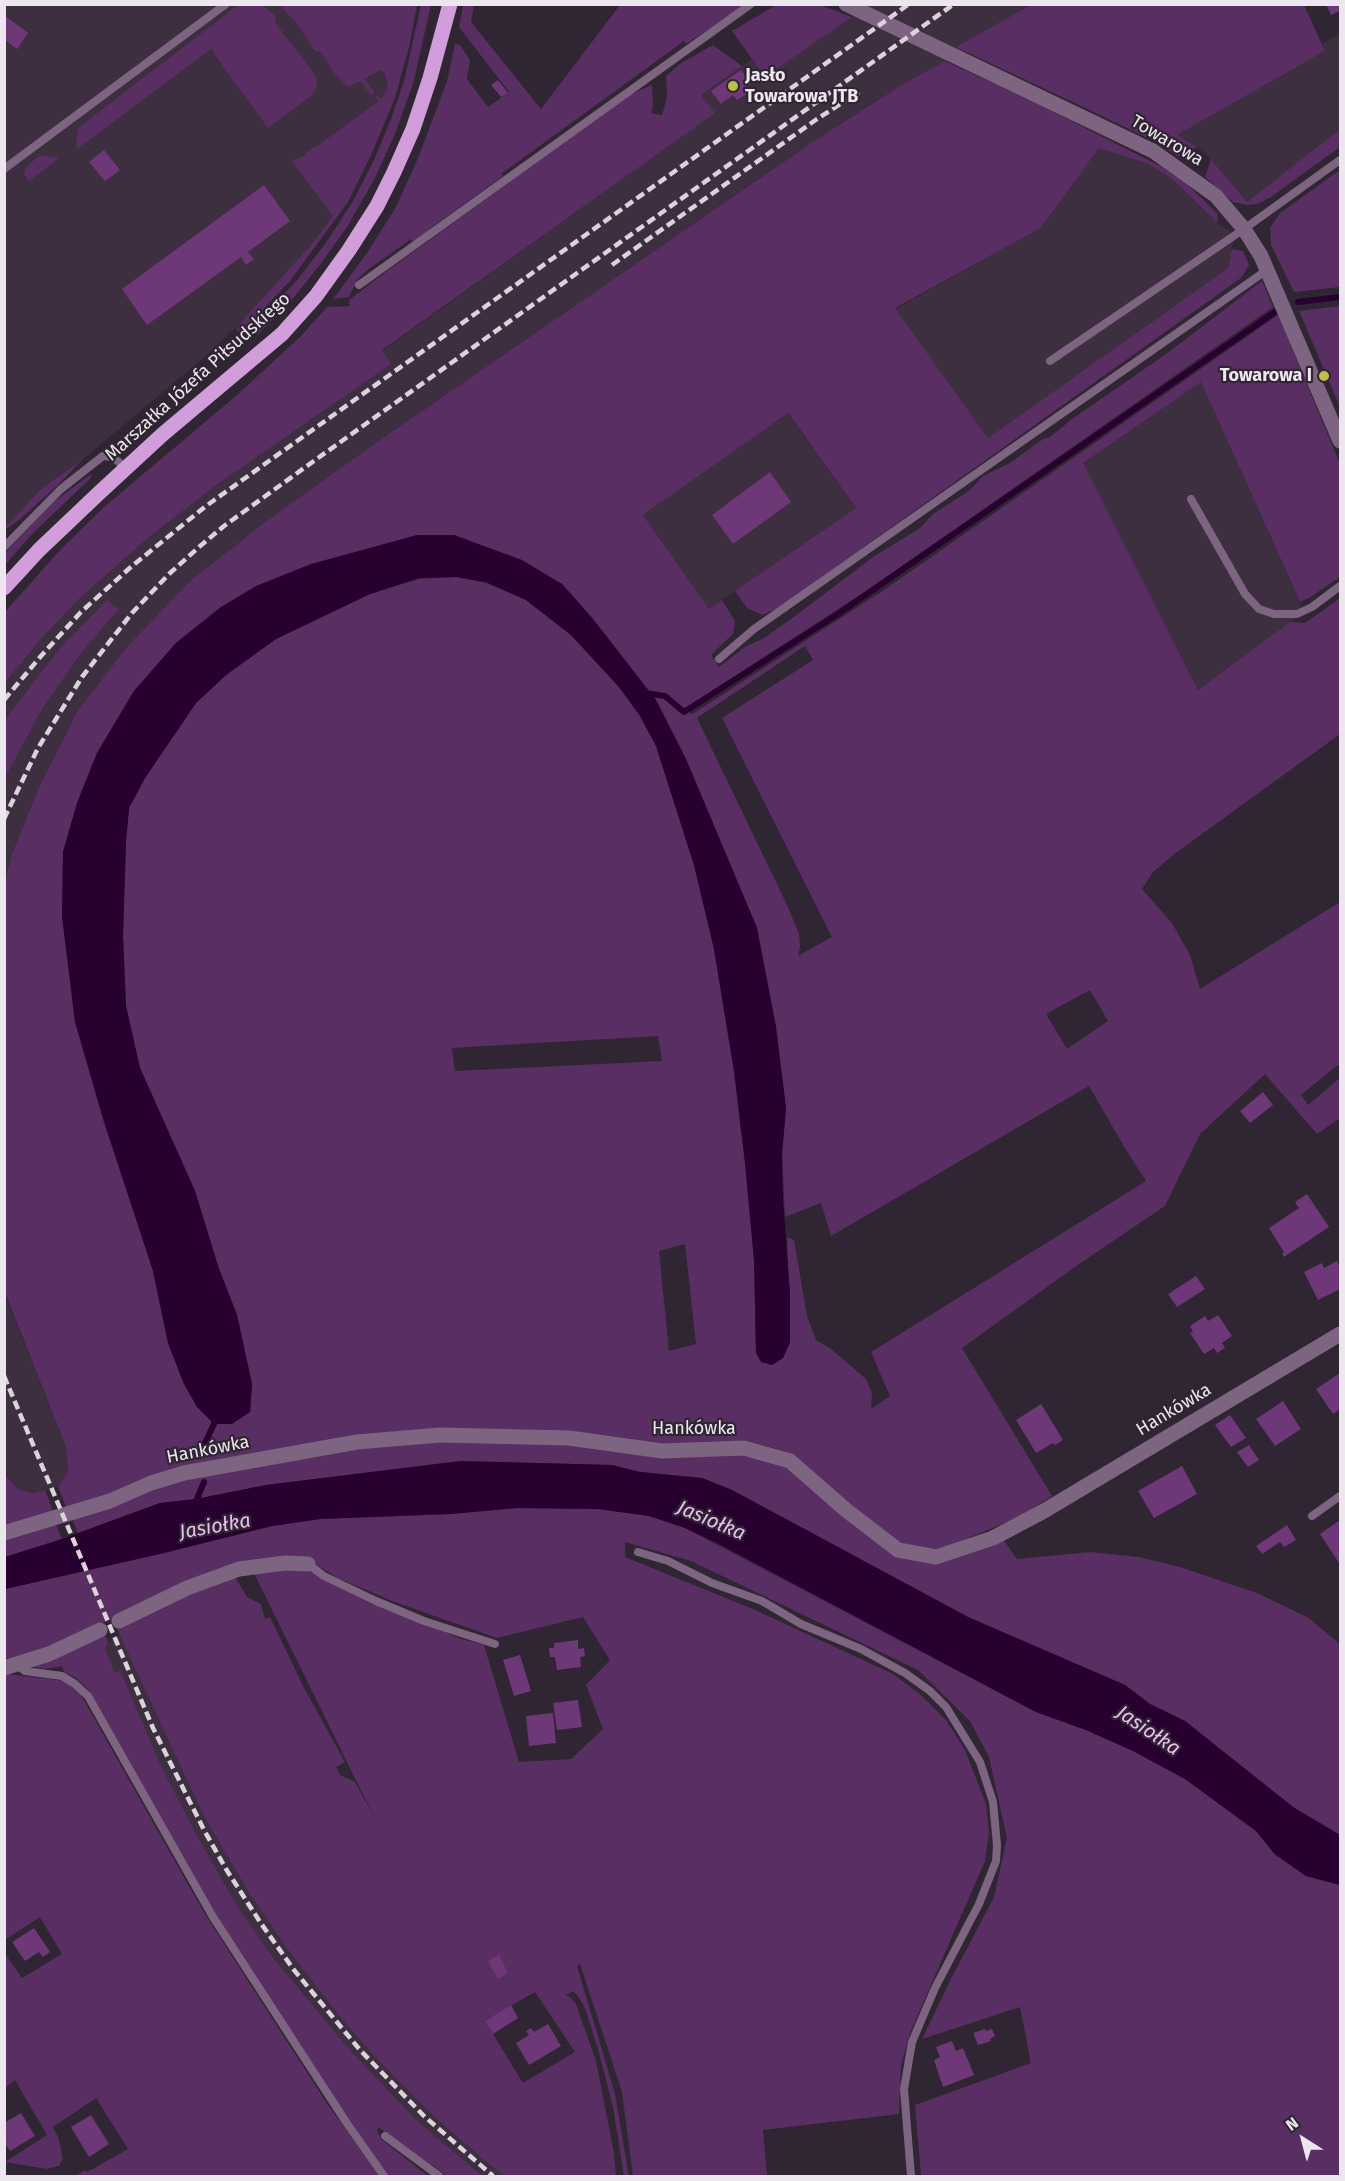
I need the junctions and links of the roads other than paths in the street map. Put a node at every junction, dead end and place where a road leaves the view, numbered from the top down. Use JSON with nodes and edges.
{"nodes":[{"id":1,"x":226,"y":4,"type":"edge"},
{"id":2,"x":450,"y":4,"type":"edge"},
{"id":3,"x":751,"y":4,"type":"edge"},
{"id":4,"x":846,"y":4,"type":"edge"},
{"id":5,"x":1341,"y":160,"type":"edge"},
{"id":6,"x":4,"y":169,"type":"edge"},
{"id":7,"x":1244,"y":229,"type":"junction"},
{"id":8,"x":1267,"y":270,"type":"junction"},
{"id":9,"x":359,"y":285,"type":"dead end"},
{"id":10,"x":1050,"y":361,"type":"dead end"},
{"id":11,"x":1341,"y":441,"type":"edge"},
{"id":12,"x":127,"y":468,"type":"junction"},
{"id":13,"x":1191,"y":499,"type":"dead end"},
{"id":14,"x":4,"y":547,"type":"edge"},
{"id":15,"x":1341,"y":586,"type":"edge"},
{"id":16,"x":4,"y":588,"type":"edge"},
{"id":17,"x":718,"y":659,"type":"dead end"},
{"id":18,"x":1341,"y":1334,"type":"edge"},
{"id":19,"x":1341,"y":1496,"type":"edge"},
{"id":20,"x":1312,"y":1516,"type":"dead end"},
{"id":21,"x":4,"y":1533,"type":"edge"},
{"id":22,"x":638,"y":1552,"type":"dead end"},
{"id":23,"x":308,"y":1564,"type":"joint"},
{"id":24,"x":119,"y":1621,"type":"dead end"},
{"id":25,"x":100,"y":1630,"type":"dead end"},
{"id":26,"x":495,"y":1644,"type":"dead end"},
{"id":27,"x":11,"y":1666,"type":"edge"},
{"id":28,"x":385,"y":2136,"type":"dead end"},
{"id":29,"x":384,"y":2176,"type":"edge"},
{"id":30,"x":439,"y":2176,"type":"edge"},
{"id":31,"x":911,"y":2176,"type":"edge"}],
"edges":[{"from":1,"to":6,"type":"lane"},
{"from":2,"to":12,"type":"main road","name":"Marszałka Józefa Piłsudskiego"},
{"from":3,"to":9,"type":"lane"},
{"from":4,"to":7,"type":"street","name":"Towarowa"},
{"from":5,"to":7,"type":"lane"},
{"from":7,"to":8,"type":"street","name":"Towarowa"},
{"from":7,"to":10,"type":"lane"},
{"from":8,"to":11,"type":"street","name":"Towarowa"},
{"from":8,"to":17,"type":"lane"},
{"from":12,"to":14,"type":"lane"},
{"from":12,"to":16,"type":"main road","name":"Marszałka Józefa Piłsudskiego"},
{"from":13,"to":15,"type":"lane"},
{"from":18,"to":21,"type":"street","name":"Hankówka"},
{"from":19,"to":20,"type":"lane"},
{"from":22,"to":31,"type":"lane"},
{"from":23,"to":24,"type":"street"},
{"from":23,"to":26,"type":"lane"},
{"from":25,"to":27,"type":"street"},
{"from":27,"to":29,"type":"lane"},
{"from":28,"to":30,"type":"lane"}]}
